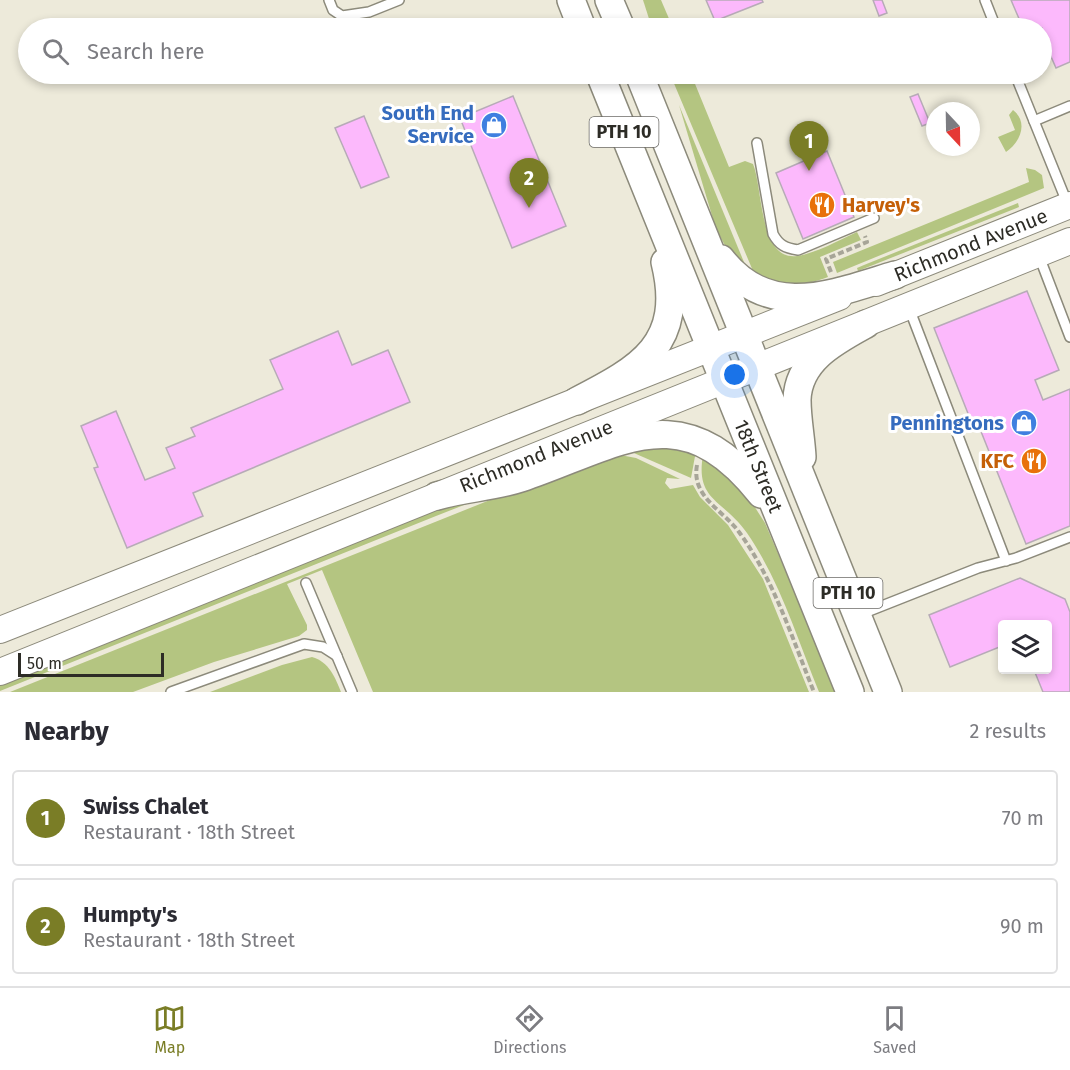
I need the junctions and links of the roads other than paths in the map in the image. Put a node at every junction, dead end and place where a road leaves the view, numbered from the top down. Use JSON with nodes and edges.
{"nodes":[{"id":1,"x":329,"y":0,"type":"edge"},
{"id":2,"x":399,"y":0,"type":"edge"},
{"id":3,"x":571,"y":0,"type":"edge"},
{"id":4,"x":609,"y":0,"type":"edge"},
{"id":5,"x":985,"y":0,"type":"edge"},
{"id":6,"x":578,"y":18,"type":"edge"},
{"id":7,"x":617,"y":18,"type":"edge"},
{"id":8,"x":992,"y":18,"type":"edge"},
{"id":9,"x":604,"y":84,"type":"edge"},
{"id":10,"x":643,"y":84,"type":"edge"},
{"id":11,"x":1019,"y":84,"type":"edge"},
{"id":12,"x":1070,"y":106,"type":"edge"},
{"id":13,"x":1034,"y":121,"type":"junction"},
{"id":14,"x":757,"y":143,"type":"dead end"},
{"id":15,"x":648,"y":191,"type":"junction"},
{"id":16,"x":1069,"y":206,"type":"edge"},
{"id":17,"x":874,"y":218,"type":"dead end"},
{"id":18,"x":705,"y":234,"type":"junction"},
{"id":19,"x":1070,"y":241,"type":"edge"},
{"id":20,"x":1038,"y":254,"type":"junction"},
{"id":21,"x":895,"y":275,"type":"junction"},
{"id":22,"x":909,"y":306,"type":"junction"},
{"id":23,"x":866,"y":324,"type":"junction"},
{"id":24,"x":745,"y":334,"type":"junction"},
{"id":25,"x":1070,"y":337,"type":"edge"},
{"id":26,"x":710,"y":348,"type":"junction"},
{"id":27,"x":757,"y":366,"type":"junction"},
{"id":28,"x":724,"y":380,"type":"junction"},
{"id":29,"x":577,"y":401,"type":"junction"},
{"id":30,"x":808,"y":493,"type":"junction"},
{"id":31,"x":437,"y":496,"type":"junction"},
{"id":32,"x":786,"y":533,"type":"junction"},
{"id":33,"x":1070,"y":537,"type":"edge"},
{"id":34,"x":1006,"y":561,"type":"junction"},
{"id":35,"x":306,"y":583,"type":"dead end"},
{"id":36,"x":857,"y":616,"type":"junction"},
{"id":37,"x":0,"y":630,"type":"edge"},
{"id":38,"x":337,"y":656,"type":"junction"},
{"id":39,"x":0,"y":672,"type":"edge"},
{"id":40,"x":171,"y":692,"type":"edge"},
{"id":41,"x":352,"y":692,"type":"edge"},
{"id":42,"x":850,"y":692,"type":"edge"},
{"id":43,"x":888,"y":692,"type":"edge"}],
"edges":[{"from":1,"to":2,"type":"lane"},
{"from":3,"to":6,"type":"main road"},
{"from":4,"to":7,"type":"main road"},
{"from":5,"to":8,"type":"lane"},
{"from":9,"to":15,"type":"main road","name":"18th Street","number":"PTH 10"},
{"from":10,"to":18,"type":"main road","name":"18th Street","number":"PTH 10"},
{"from":11,"to":13,"type":"lane"},
{"from":12,"to":13,"type":"lane"},
{"from":13,"to":16,"type":"lane"},
{"from":14,"to":17,"type":"lane"},
{"from":15,"to":26,"type":"main road","name":"18th Street","number":"PTH 10"},
{"from":15,"to":29,"type":"main road"},
{"from":16,"to":21,"type":"main road","name":"Richmond Avenue"},
{"from":18,"to":21,"type":"main road"},
{"from":18,"to":24,"type":"main road","name":"18th Street","number":"PTH 10"},
{"from":19,"to":20,"type":"main road","name":"Richmond Avenue"},
{"from":20,"to":22,"type":"main road","name":"Richmond Avenue"},
{"from":20,"to":25,"type":"lane"},
{"from":21,"to":24,"type":"main road","name":"Richmond Avenue"},
{"from":22,"to":23,"type":"main road","name":"Richmond Avenue"},
{"from":22,"to":34,"type":"lane"},
{"from":23,"to":27,"type":"main road","name":"Richmond Avenue"},
{"from":23,"to":30,"type":"main road"},
{"from":24,"to":26,"type":"main road","name":"Richmond Avenue"},
{"from":24,"to":27,"type":"main road","name":"18th Street","number":"PTH 10"},
{"from":26,"to":28,"type":"main road","name":"18th Street","number":"PTH 10"},
{"from":26,"to":29,"type":"main road","name":"Richmond Avenue"},
{"from":27,"to":28,"type":"main road","name":"Richmond Avenue"},
{"from":27,"to":30,"type":"main road","name":"18th Street","number":"PTH 10"},
{"from":28,"to":31,"type":"main road","name":"Richmond Avenue"},
{"from":28,"to":32,"type":"main road","name":"18th Street","number":"PTH 10"},
{"from":29,"to":37,"type":"main road","name":"Richmond Avenue"},
{"from":30,"to":36,"type":"main road","name":"18th Street","number":"PTH 10"},
{"from":31,"to":32,"type":"main road"},
{"from":31,"to":39,"type":"main road","name":"Richmond Avenue"},
{"from":32,"to":42,"type":"main road","name":"18th Street","number":"PTH 10"},
{"from":33,"to":34,"type":"lane"},
{"from":34,"to":36,"type":"lane"},
{"from":35,"to":38,"type":"lane"},
{"from":36,"to":43,"type":"main road","name":"18th Street","number":"PTH 10"},
{"from":38,"to":40,"type":"lane"},
{"from":38,"to":41,"type":"lane"}]}
